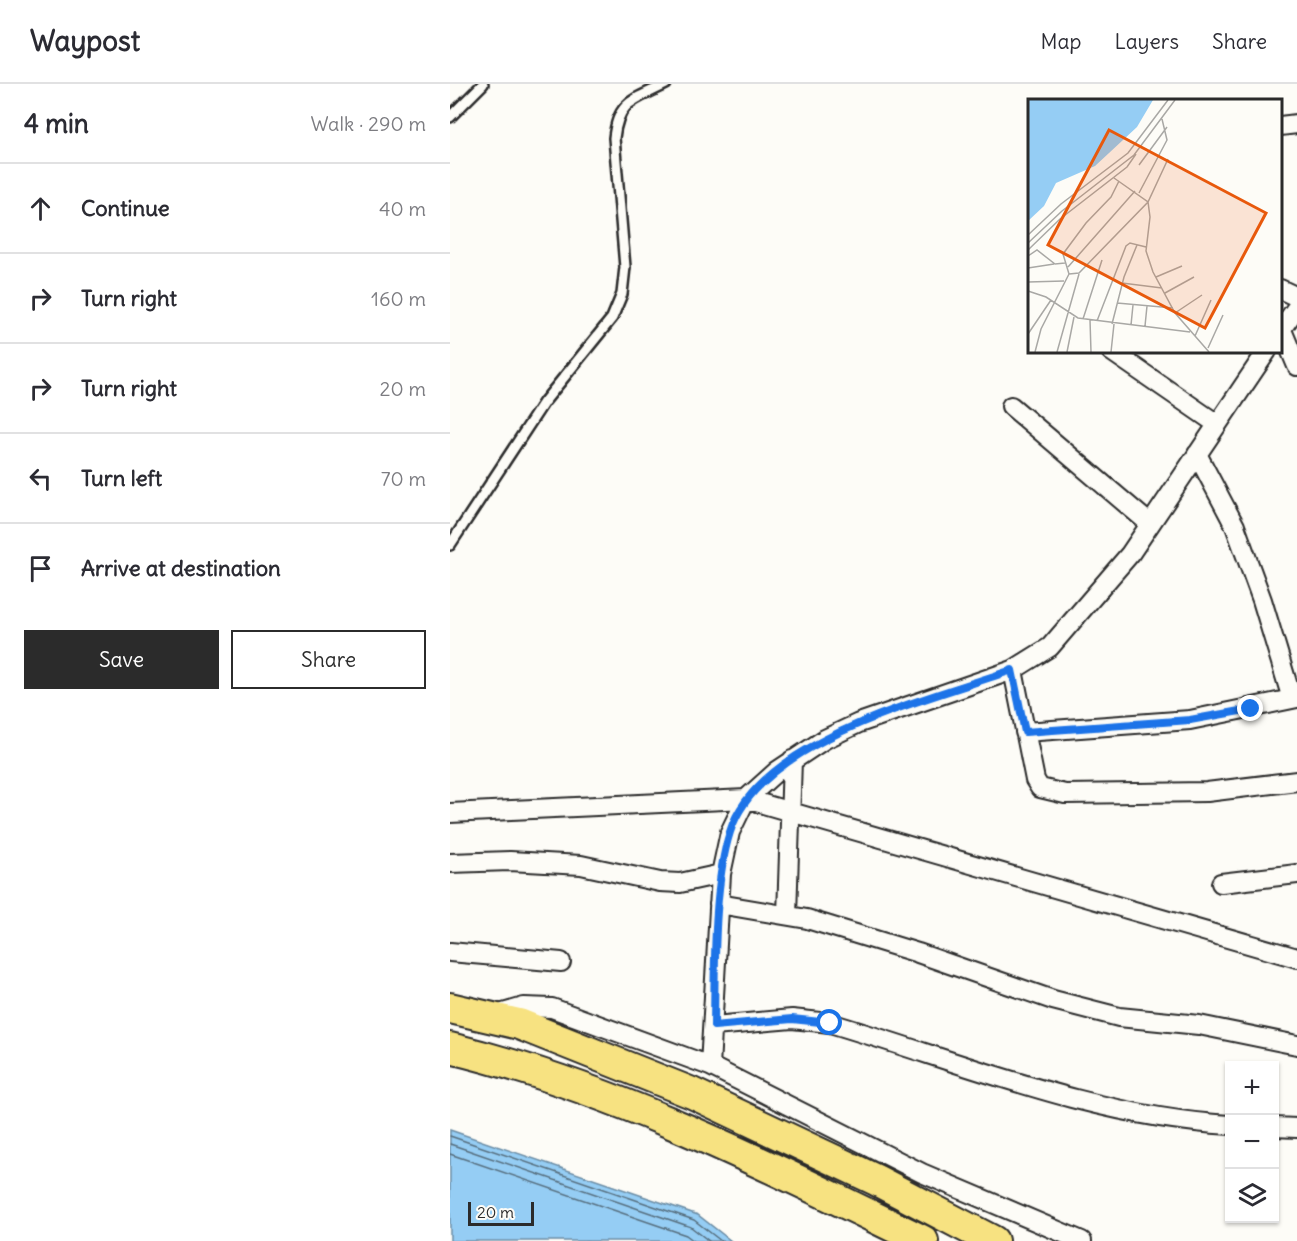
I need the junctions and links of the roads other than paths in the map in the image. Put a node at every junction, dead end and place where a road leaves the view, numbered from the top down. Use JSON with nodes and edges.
{"nodes":[{"id":1,"x":483,"y":84,"type":"edge"},
{"id":2,"x":666,"y":84,"type":"edge"},
{"id":3,"x":450,"y":117,"type":"edge"},
{"id":4,"x":1297,"y":124,"type":"edge"},
{"id":5,"x":1282,"y":126,"type":"edge"},
{"id":6,"x":1282,"y":290,"type":"edge"},
{"id":7,"x":1297,"y":297,"type":"edge"},
{"id":8,"x":1297,"y":307,"type":"edge"},
{"id":9,"x":1282,"y":330,"type":"edge"},
{"id":10,"x":1282,"y":333,"type":"edge"},
{"id":11,"x":1112,"y":352,"type":"edge"},
{"id":12,"x":1266,"y":352,"type":"edge"},
{"id":13,"x":1297,"y":366,"type":"edge"},
{"id":14,"x":1011,"y":406,"type":"dead end"},
{"id":15,"x":1217,"y":424,"type":"junction"},
{"id":16,"x":1197,"y":454,"type":"junction"},
{"id":17,"x":1150,"y":524,"type":"junction"},
{"id":18,"x":450,"y":545,"type":"edge"},
{"id":19,"x":1012,"y":670,"type":"junction"},
{"id":20,"x":1294,"y":698,"type":"edge"},
{"id":21,"x":1025,"y":732,"type":"junction"},
{"id":22,"x":792,"y":760,"type":"junction"},
{"id":23,"x":1297,"y":781,"type":"edge"},
{"id":24,"x":746,"y":799,"type":"junction"},
{"id":25,"x":450,"y":813,"type":"edge"},
{"id":26,"x":792,"y":813,"type":"junction"},
{"id":27,"x":450,"y":863,"type":"edge"},
{"id":28,"x":721,"y":874,"type":"junction"},
{"id":29,"x":1297,"y":874,"type":"edge"},
{"id":30,"x":1221,"y":883,"type":"dead end"},
{"id":31,"x":719,"y":904,"type":"junction"},
{"id":32,"x":787,"y":915,"type":"junction"},
{"id":33,"x":450,"y":952,"type":"edge"},
{"id":34,"x":1297,"y":958,"type":"edge"},
{"id":35,"x":561,"y":962,"type":"dead end"},
{"id":36,"x":450,"y":1008,"type":"edge"},
{"id":37,"x":488,"y":1017,"type":"junction"},
{"id":38,"x":714,"y":1026,"type":"junction"},
{"id":39,"x":1297,"y":1045,"type":"edge"},
{"id":40,"x":450,"y":1048,"type":"edge"},
{"id":41,"x":710,"y":1066,"type":"junction"},
{"id":42,"x":1225,"y":1125,"type":"edge"},
{"id":43,"x":1279,"y":1127,"type":"edge"},
{"id":44,"x":1297,"y":1128,"type":"edge"},
{"id":45,"x":923,"y":1241,"type":"edge"},
{"id":46,"x":993,"y":1241,"type":"edge"},
{"id":47,"x":1082,"y":1241,"type":"edge"}],
"edges":[{"from":1,"to":3,"type":"lane"},
{"from":2,"to":18,"type":"lane"},
{"from":4,"to":5,"type":"street"},
{"from":6,"to":7,"type":"street"},
{"from":8,"to":9,"type":"street"},
{"from":10,"to":13,"type":"street"},
{"from":11,"to":15,"type":"street"},
{"from":12,"to":15,"type":"street"},
{"from":14,"to":17,"type":"street"},
{"from":15,"to":16,"type":"street"},
{"from":16,"to":17,"type":"street"},
{"from":16,"to":20,"type":"street"},
{"from":17,"to":19,"type":"street"},
{"from":19,"to":21,"type":"street"},
{"from":19,"to":22,"type":"street"},
{"from":20,"to":21,"type":"street"},
{"from":21,"to":23,"type":"street"},
{"from":22,"to":24,"type":"street"},
{"from":22,"to":26,"type":"street"},
{"from":24,"to":25,"type":"street"},
{"from":24,"to":26,"type":"street"},
{"from":24,"to":28,"type":"street"},
{"from":26,"to":32,"type":"street"},
{"from":26,"to":34,"type":"street"},
{"from":27,"to":28,"type":"street"},
{"from":28,"to":31,"type":"street"},
{"from":29,"to":30,"type":"street"},
{"from":31,"to":32,"type":"street"},
{"from":31,"to":38,"type":"street"},
{"from":32,"to":39,"type":"street"},
{"from":33,"to":35,"type":"street"},
{"from":36,"to":37,"type":"highway"},
{"from":37,"to":41,"type":"street"},
{"from":37,"to":46,"type":"highway"},
{"from":38,"to":41,"type":"street"},
{"from":38,"to":42,"type":"street"},
{"from":40,"to":45,"type":"highway"},
{"from":41,"to":47,"type":"street"},
{"from":43,"to":44,"type":"street"}]}
